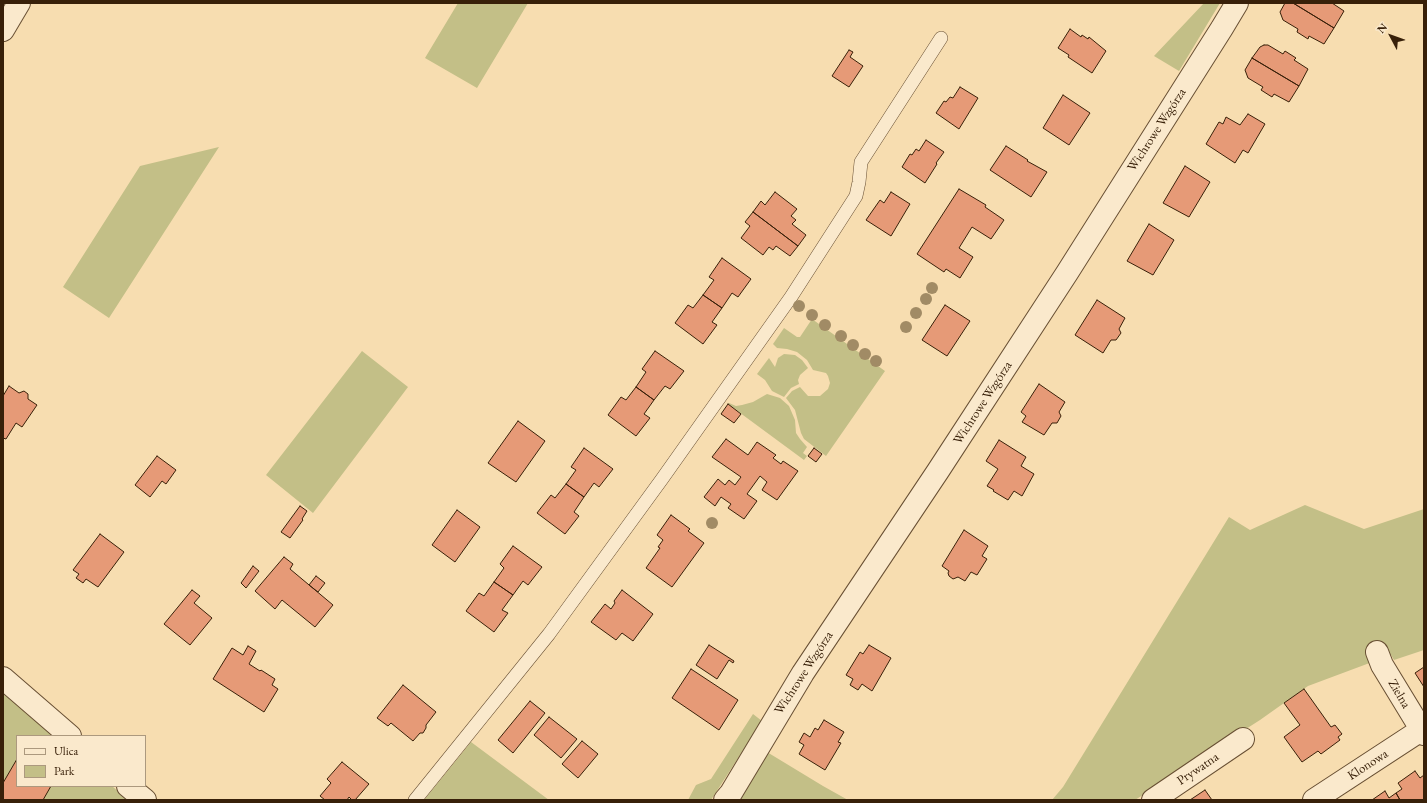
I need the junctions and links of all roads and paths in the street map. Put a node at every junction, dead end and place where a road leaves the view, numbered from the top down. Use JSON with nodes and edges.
{"nodes":[{"id":1,"x":20,"y":3,"type":"edge"},
{"id":2,"x":1237,"y":3,"type":"edge"},
{"id":3,"x":3,"y":30,"type":"edge"},
{"id":4,"x":941,"y":38,"type":"dead end"},
{"id":5,"x":1377,"y":652,"type":"dead end"},
{"id":6,"x":3,"y":678,"type":"edge"},
{"id":7,"x":1423,"y":732,"type":"edge"},
{"id":8,"x":69,"y":735,"type":"edge"},
{"id":9,"x":1243,"y":739,"type":"dead end"},
{"id":10,"x":129,"y":787,"type":"edge"},
{"id":11,"x":144,"y":800,"type":"edge"},
{"id":12,"x":415,"y":800,"type":"edge"},
{"id":13,"x":725,"y":800,"type":"edge"},
{"id":14,"x":1153,"y":800,"type":"edge"},
{"id":15,"x":1314,"y":800,"type":"edge"}],
"edges":[{"from":1,"to":3,"type":"street"},
{"from":2,"to":13,"type":"street","name":"Wichrowe Wzgórza"},
{"from":4,"to":12,"type":"lane"},
{"from":5,"to":7,"type":"street","name":"Zielna"},
{"from":6,"to":8,"type":"street"},
{"from":7,"to":15,"type":"street","name":"Klonowa"},
{"from":9,"to":14,"type":"street","name":"Prywatna"},
{"from":10,"to":11,"type":"street"}]}
